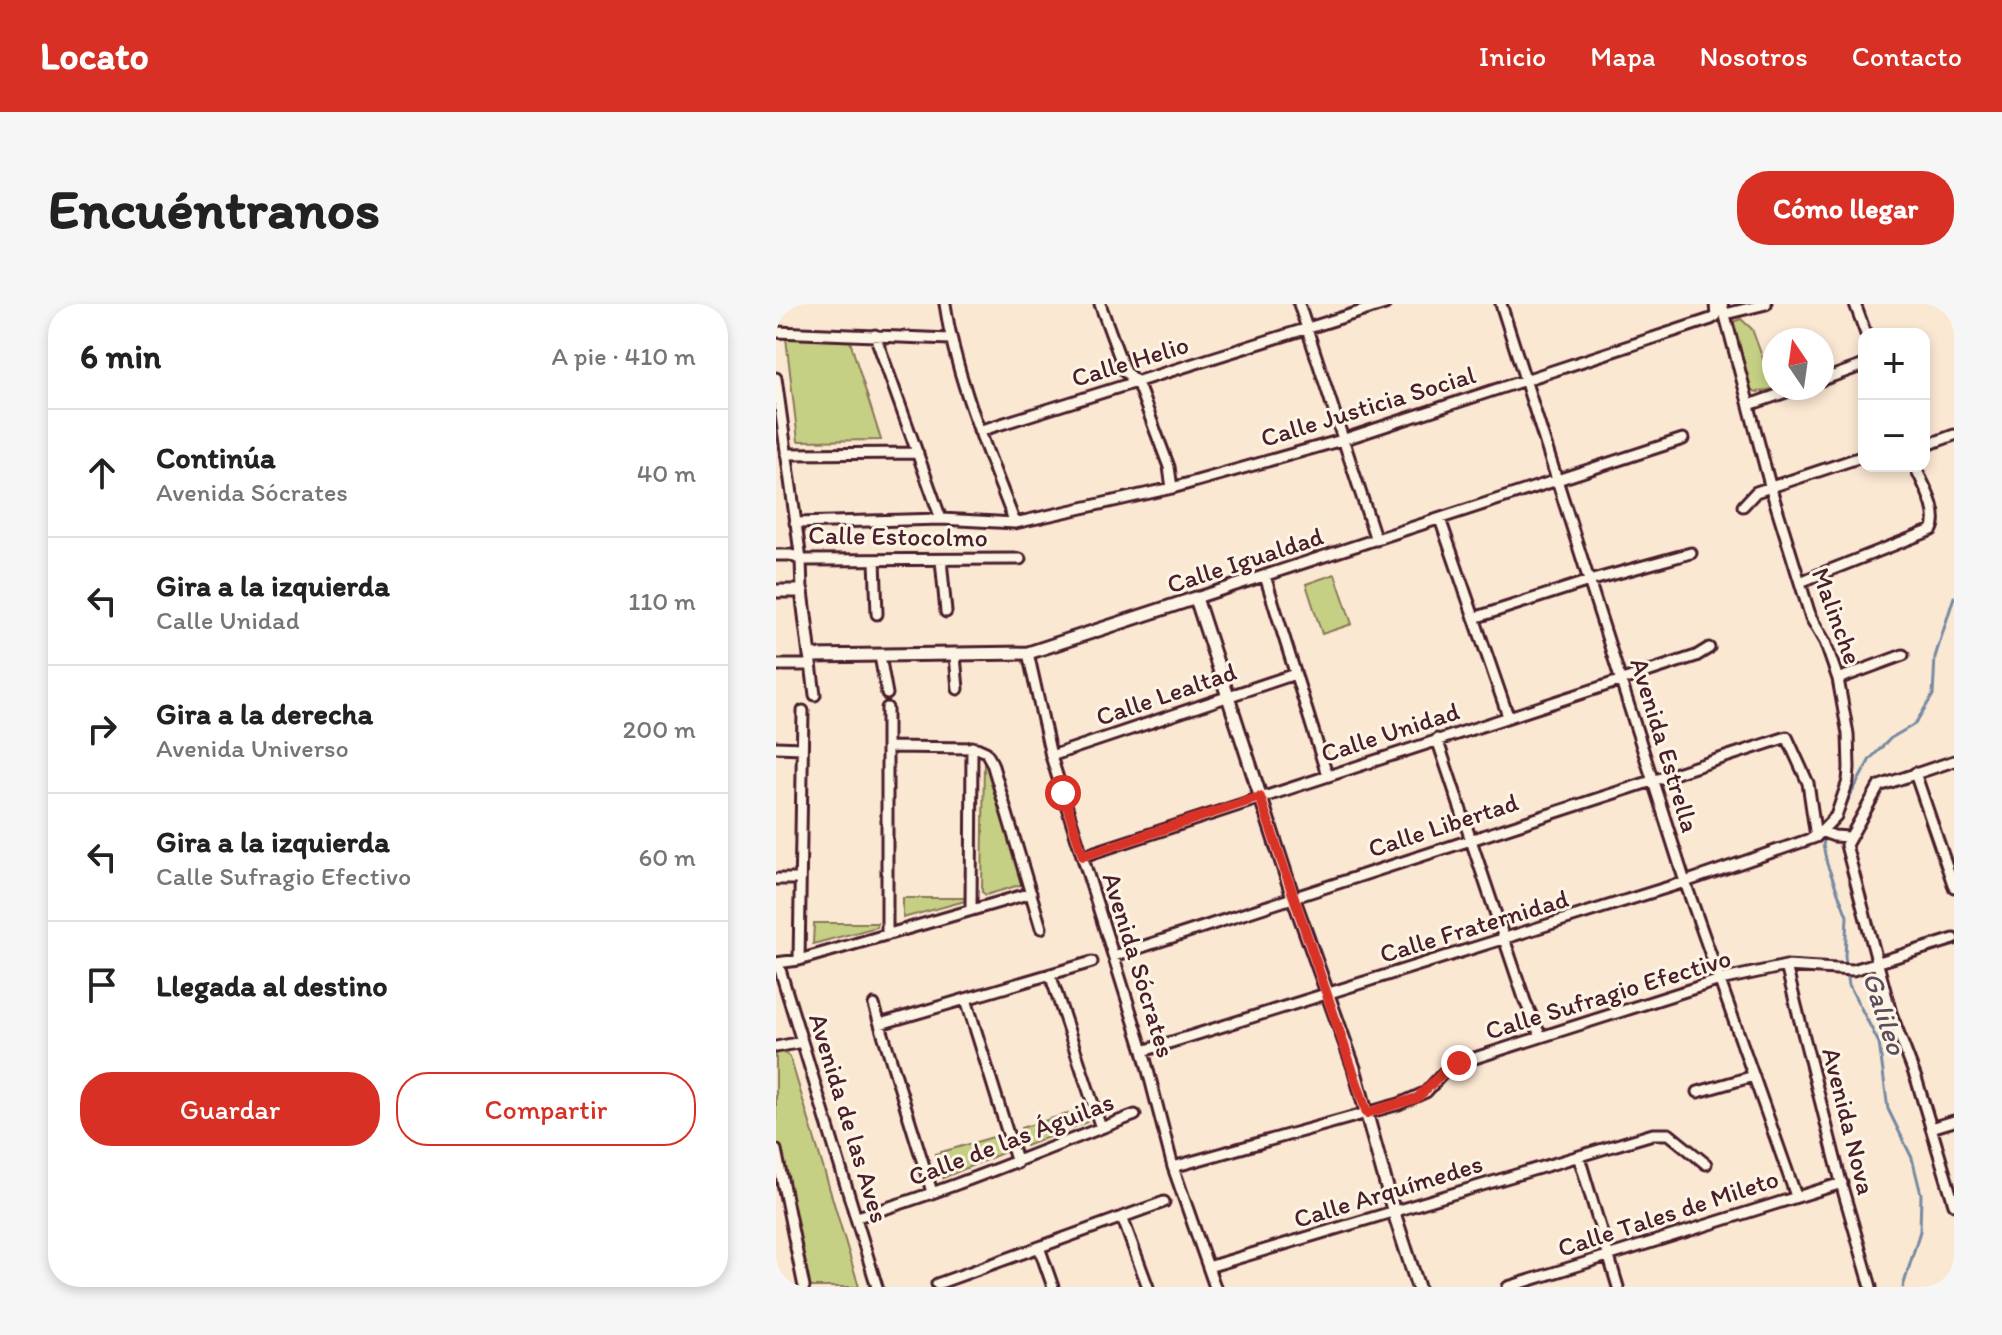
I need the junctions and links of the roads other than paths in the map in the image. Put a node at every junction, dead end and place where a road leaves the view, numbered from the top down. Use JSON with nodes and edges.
{"nodes":[{"id":1,"x":945,"y":304,"type":"edge"},
{"id":2,"x":1100,"y":304,"type":"edge"},
{"id":3,"x":1299,"y":304,"type":"edge"},
{"id":4,"x":1385,"y":304,"type":"edge"},
{"id":5,"x":1501,"y":304,"type":"edge"},
{"id":6,"x":1715,"y":304,"type":"edge"},
{"id":7,"x":1766,"y":304,"type":"edge"},
{"id":8,"x":1855,"y":304,"type":"edge"},
{"id":9,"x":1724,"y":309,"type":"edge"},
{"id":10,"x":1864,"y":328,"type":"edge"},
{"id":11,"x":1307,"y":329,"type":"junction"},
{"id":12,"x":776,"y":332,"type":"edge"},
{"id":13,"x":875,"y":335,"type":"junction"},
{"id":14,"x":950,"y":339,"type":"junction"},
{"id":15,"x":1858,"y":367,"type":"edge"},
{"id":16,"x":1834,"y":376,"type":"edge"},
{"id":17,"x":776,"y":378,"type":"edge"},
{"id":18,"x":1525,"y":380,"type":"junction"},
{"id":19,"x":1137,"y":382,"type":"junction"},
{"id":20,"x":1763,"y":400,"type":"edge"},
{"id":21,"x":778,"y":401,"type":"edge"},
{"id":22,"x":1749,"y":405,"type":"junction"},
{"id":23,"x":979,"y":431,"type":"junction"},
{"id":24,"x":1954,"y":435,"type":"edge"},
{"id":25,"x":1683,"y":439,"type":"dead end"},
{"id":26,"x":1342,"y":440,"type":"junction"},
{"id":27,"x":1930,"y":444,"type":"edge"},
{"id":28,"x":918,"y":453,"type":"junction"},
{"id":29,"x":786,"y":454,"type":"junction"},
{"id":30,"x":1858,"y":458,"type":"edge"},
{"id":31,"x":1918,"y":472,"type":"edge"},
{"id":32,"x":1557,"y":481,"type":"junction"},
{"id":33,"x":1172,"y":488,"type":"junction"},
{"id":34,"x":1771,"y":489,"type":"junction"},
{"id":35,"x":1743,"y":506,"type":"dead end"},
{"id":36,"x":941,"y":519,"type":"junction"},
{"id":37,"x":1440,"y":519,"type":"junction"},
{"id":38,"x":795,"y":523,"type":"junction"},
{"id":39,"x":1015,"y":523,"type":"junction"},
{"id":40,"x":1376,"y":540,"type":"junction"},
{"id":41,"x":1691,"y":553,"type":"dead end"},
{"id":42,"x":776,"y":555,"type":"edge"},
{"id":43,"x":1020,"y":559,"type":"dead end"},
{"id":44,"x":801,"y":560,"type":"junction"},
{"id":45,"x":875,"y":560,"type":"junction"},
{"id":46,"x":941,"y":560,"type":"junction"},
{"id":47,"x":1265,"y":576,"type":"junction"},
{"id":48,"x":1589,"y":581,"type":"junction"},
{"id":49,"x":1800,"y":582,"type":"junction"},
{"id":50,"x":776,"y":591,"type":"edge"},
{"id":51,"x":802,"y":591,"type":"junction"},
{"id":52,"x":1196,"y":598,"type":"junction"},
{"id":53,"x":946,"y":612,"type":"dead end"},
{"id":54,"x":877,"y":614,"type":"dead end"},
{"id":55,"x":1474,"y":618,"type":"junction"},
{"id":56,"x":1709,"y":648,"type":"dead end"},
{"id":57,"x":1028,"y":653,"type":"junction"},
{"id":58,"x":1903,"y":655,"type":"dead end"},
{"id":59,"x":880,"y":656,"type":"junction"},
{"id":60,"x":955,"y":656,"type":"junction"},
{"id":61,"x":810,"y":660,"type":"junction"},
{"id":62,"x":776,"y":665,"type":"edge"},
{"id":63,"x":1295,"y":674,"type":"junction"},
{"id":64,"x":1622,"y":678,"type":"junction"},
{"id":65,"x":1838,"y":679,"type":"junction"},
{"id":66,"x":958,"y":689,"type":"dead end"},
{"id":67,"x":887,"y":694,"type":"dead end"},
{"id":68,"x":815,"y":695,"type":"dead end"},
{"id":69,"x":1228,"y":696,"type":"junction"},
{"id":70,"x":887,"y":708,"type":"dead end"},
{"id":71,"x":803,"y":711,"type":"dead end"},
{"id":72,"x":1508,"y":716,"type":"junction"},
{"id":73,"x":1437,"y":739,"type":"junction"},
{"id":74,"x":776,"y":747,"type":"edge"},
{"id":75,"x":888,"y":747,"type":"junction"},
{"id":76,"x":972,"y":747,"type":"junction"},
{"id":77,"x":802,"y":748,"type":"junction"},
{"id":78,"x":1051,"y":756,"type":"junction"},
{"id":79,"x":1954,"y":761,"type":"edge"},
{"id":80,"x":1915,"y":773,"type":"junction"},
{"id":81,"x":1327,"y":775,"type":"junction"},
{"id":82,"x":1653,"y":780,"type":"junction"},
{"id":83,"x":1260,"y":797,"type":"junction"},
{"id":84,"x":1820,"y":834,"type":"junction"},
{"id":85,"x":1849,"y":837,"type":"junction"},
{"id":86,"x":1470,"y":840,"type":"junction"},
{"id":87,"x":1083,"y":856,"type":"junction"},
{"id":88,"x":776,"y":879,"type":"edge"},
{"id":89,"x":800,"y":879,"type":"junction"},
{"id":90,"x":1685,"y":882,"type":"junction"},
{"id":91,"x":1954,"y":887,"type":"edge"},
{"id":92,"x":1031,"y":893,"type":"junction"},
{"id":93,"x":1293,"y":897,"type":"junction"},
{"id":94,"x":971,"y":910,"type":"junction"},
{"id":95,"x":1041,"y":928,"type":"dead end"},
{"id":96,"x":887,"y":935,"type":"junction"},
{"id":97,"x":1954,"y":939,"type":"edge"},
{"id":98,"x":1504,"y":940,"type":"junction"},
{"id":99,"x":1114,"y":956,"type":"junction"},
{"id":100,"x":799,"y":960,"type":"junction"},
{"id":101,"x":1092,"y":962,"type":"dead end"},
{"id":102,"x":1877,"y":962,"type":"junction"},
{"id":103,"x":777,"y":963,"type":"edge"},
{"id":104,"x":1786,"y":966,"type":"junction"},
{"id":105,"x":1050,"y":974,"type":"junction"},
{"id":106,"x":1720,"y":980,"type":"junction"},
{"id":107,"x":1327,"y":995,"type":"junction"},
{"id":108,"x":966,"y":999,"type":"junction"},
{"id":109,"x":874,"y":1005,"type":"dead end"},
{"id":110,"x":880,"y":1024,"type":"junction"},
{"id":111,"x":1541,"y":1037,"type":"junction"},
{"id":112,"x":802,"y":1042,"type":"junction"},
{"id":113,"x":776,"y":1047,"type":"edge"},
{"id":114,"x":1143,"y":1051,"type":"junction"},
{"id":115,"x":1754,"y":1076,"type":"junction"},
{"id":116,"x":1698,"y":1092,"type":"dead end"},
{"id":117,"x":1367,"y":1113,"type":"junction"},
{"id":118,"x":1135,"y":1115,"type":"dead end"},
{"id":119,"x":1954,"y":1121,"type":"edge"},
{"id":120,"x":1101,"y":1128,"type":"junction"},
{"id":121,"x":1931,"y":1128,"type":"junction"},
{"id":122,"x":776,"y":1150,"type":"edge"},
{"id":123,"x":1579,"y":1157,"type":"junction"},
{"id":124,"x":1017,"y":1163,"type":"junction"},
{"id":125,"x":1706,"y":1164,"type":"dead end"},
{"id":126,"x":1173,"y":1167,"type":"junction"},
{"id":127,"x":1842,"y":1183,"type":"junction"},
{"id":128,"x":932,"y":1192,"type":"junction"},
{"id":129,"x":1796,"y":1196,"type":"junction"},
{"id":130,"x":1164,"y":1202,"type":"dead end"},
{"id":131,"x":1954,"y":1204,"type":"edge"},
{"id":132,"x":1394,"y":1213,"type":"junction"},
{"id":133,"x":857,"y":1217,"type":"junction"},
{"id":134,"x":1122,"y":1217,"type":"junction"},
{"id":135,"x":1039,"y":1247,"type":"junction"},
{"id":136,"x":1608,"y":1255,"type":"junction"},
{"id":137,"x":1208,"y":1267,"type":"junction"},
{"id":138,"x":955,"y":1283,"type":"edge"},
{"id":139,"x":937,"y":1284,"type":"dead end"},
{"id":140,"x":1871,"y":1285,"type":"edge"},
{"id":141,"x":804,"y":1287,"type":"edge"},
{"id":142,"x":877,"y":1287,"type":"edge"},
{"id":143,"x":1053,"y":1287,"type":"edge"},
{"id":144,"x":1148,"y":1287,"type":"edge"},
{"id":145,"x":1215,"y":1287,"type":"edge"},
{"id":146,"x":1418,"y":1287,"type":"edge"},
{"id":147,"x":1508,"y":1287,"type":"edge"},
{"id":148,"x":1618,"y":1287,"type":"edge"},
{"id":149,"x":1857,"y":1287,"type":"edge"}],
"edges":[{"from":1,"to":14,"type":"street"},
{"from":2,"to":19,"type":"street"},
{"from":3,"to":11,"type":"street"},
{"from":4,"to":11,"type":"street","name":"Calle Helio"},
{"from":5,"to":18,"type":"street","name":"Avenida Estrella"},
{"from":6,"to":18,"type":"street","name":"Calle Justicia Social"},
{"from":7,"to":9,"type":"street"},
{"from":8,"to":10,"type":"street"},
{"from":9,"to":22,"type":"street","name":"Malinche"},
{"from":11,"to":19,"type":"street","name":"Calle Helio"},
{"from":11,"to":26,"type":"street"},
{"from":12,"to":13,"type":"street"},
{"from":13,"to":14,"type":"street"},
{"from":13,"to":28,"type":"street"},
{"from":14,"to":23,"type":"street"},
{"from":15,"to":16,"type":"street"},
{"from":17,"to":21,"type":"street"},
{"from":18,"to":26,"type":"street","name":"Calle Justicia Social"},
{"from":18,"to":32,"type":"street","name":"Avenida Estrella"},
{"from":19,"to":23,"type":"street","name":"Calle Helio"},
{"from":19,"to":33,"type":"street"},
{"from":20,"to":22,"type":"street"},
{"from":21,"to":29,"type":"street"},
{"from":22,"to":34,"type":"street","name":"Malinche"},
{"from":23,"to":39,"type":"street"},
{"from":24,"to":27,"type":"street"},
{"from":25,"to":32,"type":"street","name":"Calle Igualdad"},
{"from":26,"to":33,"type":"street","name":"Calle Justicia Social"},
{"from":26,"to":40,"type":"street"},
{"from":28,"to":29,"type":"street"},
{"from":28,"to":36,"type":"street"},
{"from":29,"to":38,"type":"street"},
{"from":30,"to":34,"type":"street"},
{"from":31,"to":49,"type":"street"},
{"from":32,"to":37,"type":"street","name":"Calle Igualdad"},
{"from":32,"to":48,"type":"street","name":"Avenida Estrella"},
{"from":33,"to":39,"type":"street","name":"Calle Justicia Social"},
{"from":34,"to":35,"type":"street"},
{"from":34,"to":49,"type":"street","name":"Malinche"},
{"from":36,"to":38,"type":"street","name":"Calle Justicia Social"},
{"from":36,"to":39,"type":"street","name":"Calle Justicia Social"},
{"from":37,"to":40,"type":"street","name":"Calle Igualdad"},
{"from":37,"to":55,"type":"street"},
{"from":38,"to":44,"type":"street"},
{"from":40,"to":47,"type":"street","name":"Calle Igualdad"},
{"from":41,"to":48,"type":"street"},
{"from":42,"to":44,"type":"street","name":"Calle Estocolmo"},
{"from":43,"to":46,"type":"street","name":"Calle Estocolmo"},
{"from":44,"to":45,"type":"street","name":"Calle Estocolmo"},
{"from":44,"to":51,"type":"street"},
{"from":45,"to":46,"type":"street","name":"Calle Estocolmo"},
{"from":45,"to":54,"type":"street"},
{"from":46,"to":53,"type":"street"},
{"from":47,"to":52,"type":"street","name":"Calle Igualdad"},
{"from":47,"to":63,"type":"street"},
{"from":48,"to":55,"type":"street"},
{"from":48,"to":64,"type":"street","name":"Avenida Estrella"},
{"from":49,"to":65,"type":"street","name":"Malinche"},
{"from":50,"to":51,"type":"street"},
{"from":51,"to":61,"type":"street"},
{"from":52,"to":57,"type":"street","name":"Calle Igualdad"},
{"from":52,"to":69,"type":"street"},
{"from":55,"to":72,"type":"street"},
{"from":56,"to":64,"type":"street","name":"Calle Unidad"},
{"from":57,"to":60,"type":"street","name":"Calle Igualdad"},
{"from":57,"to":78,"type":"street","name":"Avenida Sócrates"},
{"from":58,"to":65,"type":"street"},
{"from":59,"to":60,"type":"street","name":"Calle Igualdad"},
{"from":59,"to":61,"type":"street","name":"Calle Igualdad"},
{"from":59,"to":67,"type":"street"},
{"from":60,"to":66,"type":"street"},
{"from":61,"to":62,"type":"street"},
{"from":61,"to":68,"type":"street"},
{"from":63,"to":69,"type":"street","name":"Calle Lealtad"},
{"from":63,"to":81,"type":"street"},
{"from":64,"to":72,"type":"street","name":"Calle Unidad"},
{"from":64,"to":82,"type":"street","name":"Avenida Estrella"},
{"from":65,"to":84,"type":"street","name":"Malinche"},
{"from":69,"to":78,"type":"street","name":"Calle Lealtad"},
{"from":69,"to":83,"type":"street"},
{"from":70,"to":75,"type":"street"},
{"from":71,"to":77,"type":"street"},
{"from":72,"to":73,"type":"street","name":"Calle Unidad"},
{"from":73,"to":81,"type":"street","name":"Calle Unidad"},
{"from":73,"to":86,"type":"street"},
{"from":74,"to":77,"type":"street"},
{"from":75,"to":76,"type":"street"},
{"from":75,"to":96,"type":"street"},
{"from":76,"to":92,"type":"street"},
{"from":76,"to":94,"type":"street"},
{"from":77,"to":89,"type":"street"},
{"from":78,"to":87,"type":"street","name":"Avenida Sócrates"},
{"from":79,"to":80,"type":"street"},
{"from":80,"to":85,"type":"street"},
{"from":80,"to":91,"type":"street"},
{"from":81,"to":83,"type":"street","name":"Calle Unidad"},
{"from":82,"to":84,"type":"street","name":"Calle Libertad"},
{"from":82,"to":86,"type":"street","name":"Calle Libertad"},
{"from":82,"to":90,"type":"street","name":"Avenida Estrella"},
{"from":83,"to":87,"type":"street","name":"Calle Unidad"},
{"from":83,"to":93,"type":"street"},
{"from":84,"to":85,"type":"street"},
{"from":84,"to":90,"type":"street","name":"Calle Fraternidad"},
{"from":85,"to":102,"type":"street"},
{"from":86,"to":93,"type":"street","name":"Calle Libertad"},
{"from":86,"to":98,"type":"street"},
{"from":87,"to":99,"type":"street","name":"Avenida Sócrates"},
{"from":88,"to":89,"type":"street"},
{"from":89,"to":100,"type":"street"},
{"from":90,"to":98,"type":"street","name":"Calle Fraternidad"},
{"from":90,"to":106,"type":"street","name":"Avenida Estrella"},
{"from":92,"to":94,"type":"street"},
{"from":92,"to":95,"type":"street"},
{"from":93,"to":99,"type":"street","name":"Calle Libertad"},
{"from":93,"to":107,"type":"street"},
{"from":94,"to":96,"type":"street"},
{"from":96,"to":100,"type":"street"},
{"from":97,"to":102,"type":"street","name":"Calle Sufragio Efectivo"},
{"from":98,"to":107,"type":"street","name":"Calle Fraternidad"},
{"from":98,"to":111,"type":"street"},
{"from":99,"to":114,"type":"street","name":"Avenida Sócrates"},
{"from":100,"to":103,"type":"street"},
{"from":101,"to":105,"type":"street"},
{"from":102,"to":104,"type":"street","name":"Calle Sufragio Efectivo"},
{"from":102,"to":121,"type":"street"},
{"from":103,"to":112,"type":"street","name":"Avenida de las Aves"},
{"from":104,"to":106,"type":"street","name":"Calle Sufragio Efectivo"},
{"from":104,"to":127,"type":"street","name":"Avenida Nova"},
{"from":105,"to":108,"type":"street"},
{"from":105,"to":120,"type":"street"},
{"from":106,"to":111,"type":"street","name":"Calle Sufragio Efectivo"},
{"from":106,"to":115,"type":"street","name":"Avenida Estrella"},
{"from":107,"to":114,"type":"street","name":"Calle Fraternidad"},
{"from":107,"to":117,"type":"street"},
{"from":108,"to":110,"type":"street"},
{"from":108,"to":124,"type":"street"},
{"from":109,"to":110,"type":"street"},
{"from":110,"to":128,"type":"street"},
{"from":111,"to":117,"type":"street","name":"Calle Sufragio Efectivo"},
{"from":112,"to":113,"type":"street"},
{"from":112,"to":133,"type":"street","name":"Avenida de las Aves"},
{"from":114,"to":126,"type":"street","name":"Avenida Sócrates"},
{"from":115,"to":116,"type":"street"},
{"from":115,"to":129,"type":"street","name":"Avenida Estrella"},
{"from":117,"to":126,"type":"street","name":"Calle Sufragio Efectivo"},
{"from":117,"to":132,"type":"street"},
{"from":118,"to":120,"type":"street","name":"Calle de las Águilas"},
{"from":119,"to":121,"type":"street"},
{"from":120,"to":124,"type":"street","name":"Calle de las Águilas"},
{"from":121,"to":131,"type":"street"},
{"from":122,"to":141,"type":"street"},
{"from":123,"to":125,"type":"street","name":"Calle Arquímedes"},
{"from":123,"to":132,"type":"street","name":"Calle Arquímedes"},
{"from":123,"to":136,"type":"street"},
{"from":124,"to":128,"type":"street","name":"Calle de las Águilas"},
{"from":126,"to":137,"type":"street","name":"Avenida Sócrates"},
{"from":127,"to":129,"type":"street","name":"Calle Tales de Mileto"},
{"from":127,"to":140,"type":"street","name":"Avenida Nova"},
{"from":128,"to":133,"type":"street","name":"Calle de las Águilas"},
{"from":129,"to":136,"type":"street","name":"Calle Tales de Mileto"},
{"from":130,"to":134,"type":"street"},
{"from":132,"to":137,"type":"street","name":"Calle Arquímedes"},
{"from":132,"to":146,"type":"street"},
{"from":133,"to":142,"type":"street","name":"Avenida de las Aves"},
{"from":134,"to":135,"type":"street"},
{"from":134,"to":144,"type":"street"},
{"from":135,"to":138,"type":"street"},
{"from":135,"to":143,"type":"street"},
{"from":136,"to":147,"type":"street","name":"Calle Tales de Mileto"},
{"from":136,"to":148,"type":"street"},
{"from":137,"to":145,"type":"street","name":"Avenida Sócrates"},
{"from":138,"to":139,"type":"street"},
{"from":140,"to":149,"type":"street"}]}
